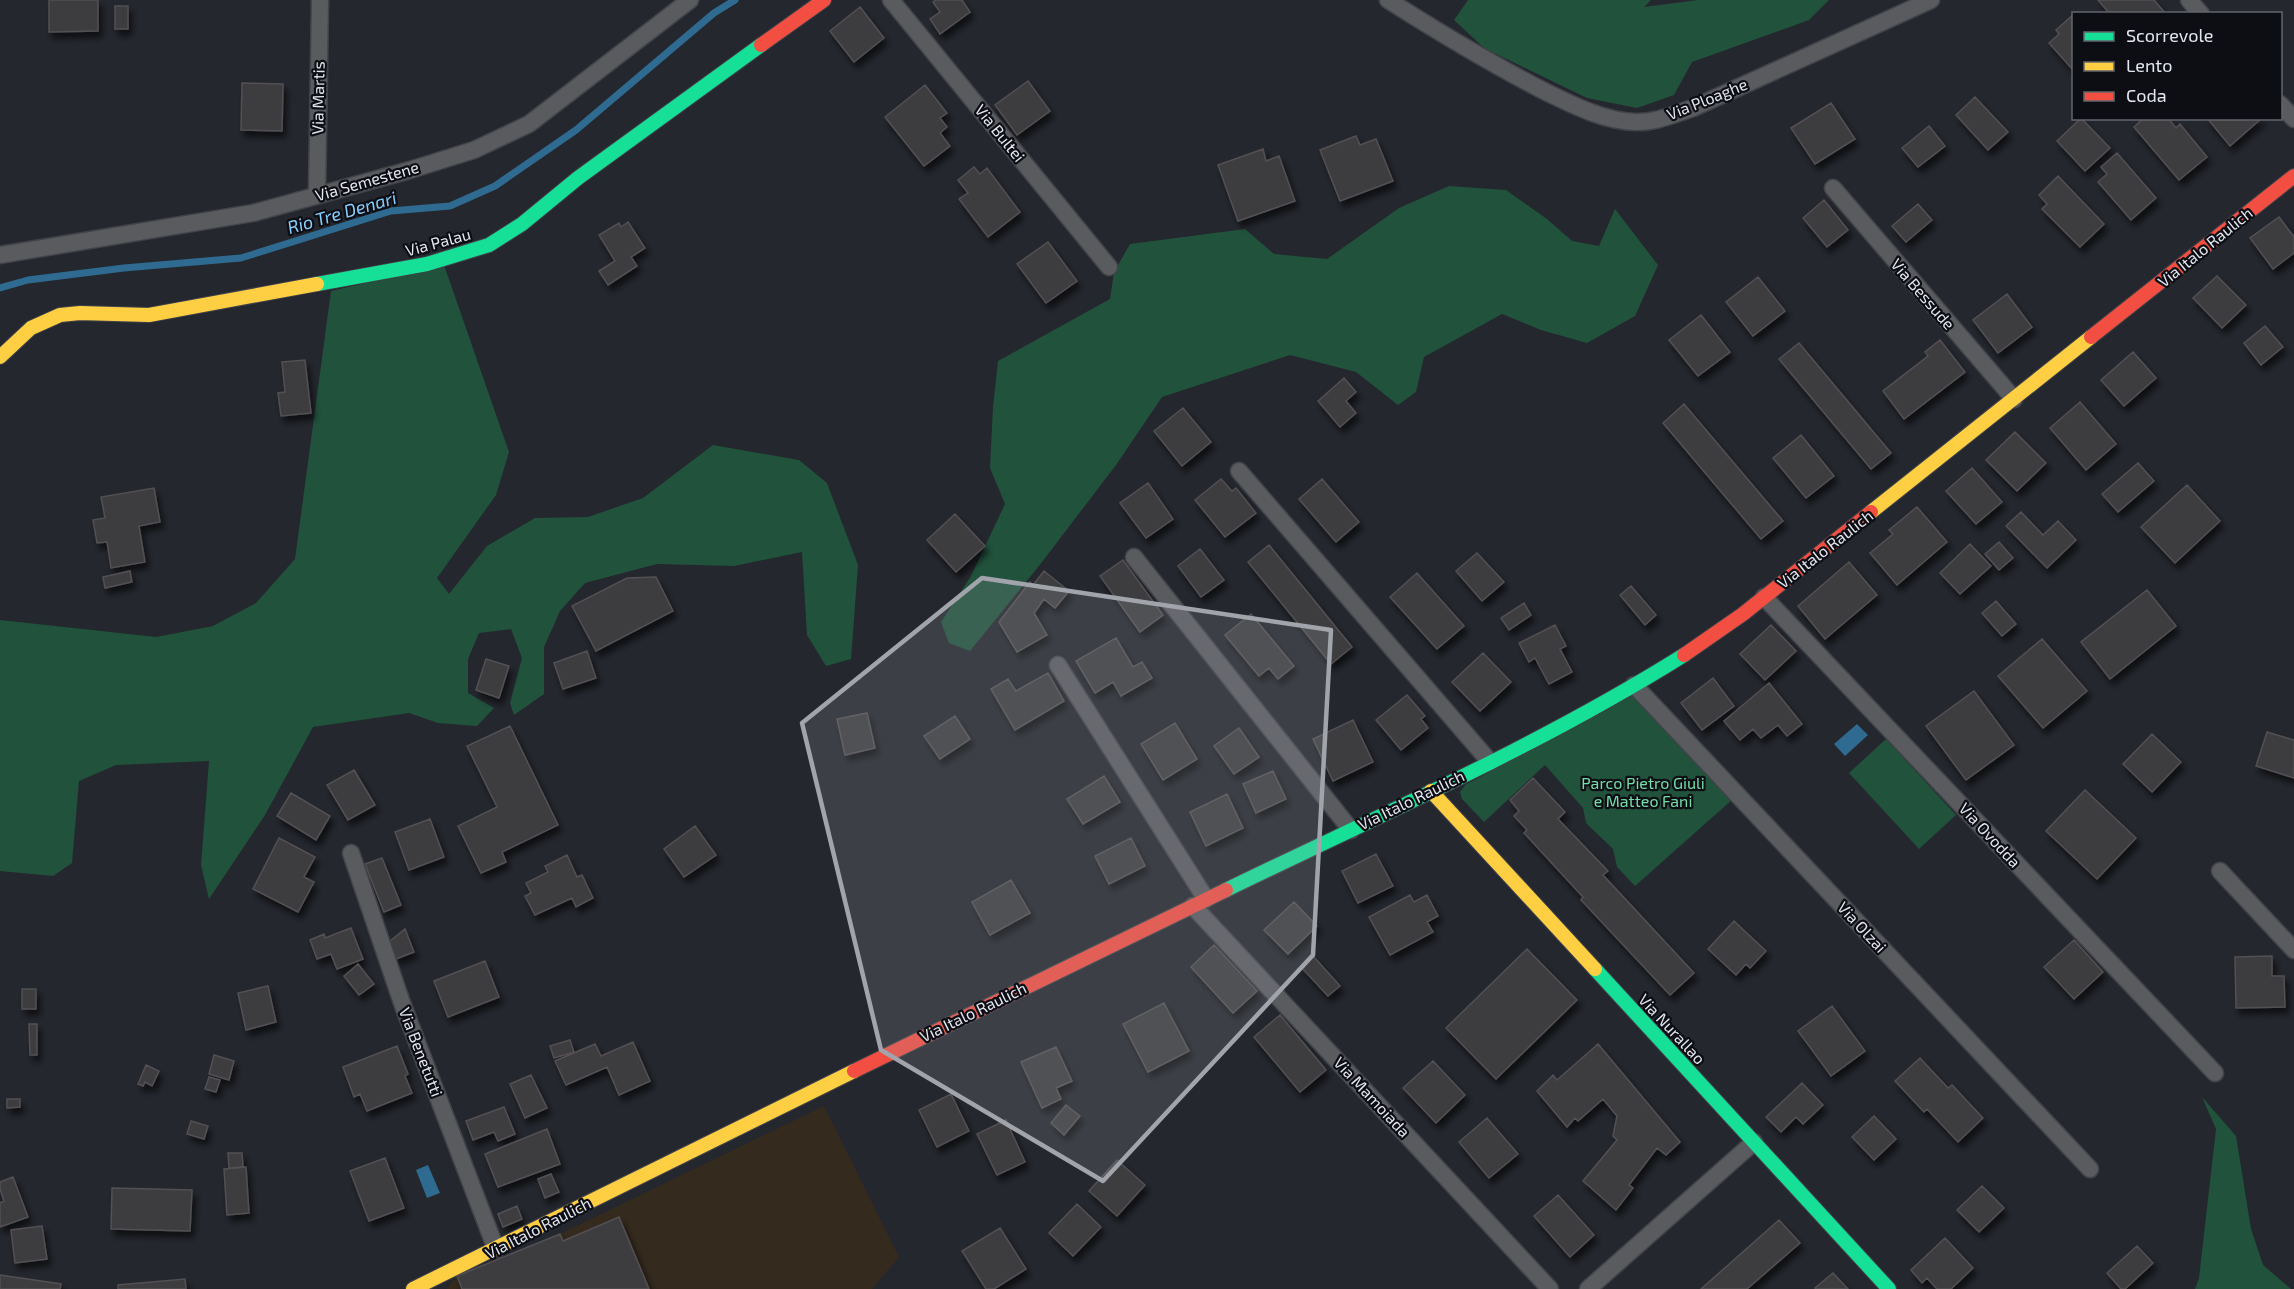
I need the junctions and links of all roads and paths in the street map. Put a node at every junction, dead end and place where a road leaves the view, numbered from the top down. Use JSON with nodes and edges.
{"nodes":[{"id":1,"x":320,"y":0,"type":"edge"},
{"id":2,"x":690,"y":0,"type":"edge"},
{"id":3,"x":824,"y":0,"type":"edge"},
{"id":4,"x":891,"y":0,"type":"edge"},
{"id":5,"x":1388,"y":0,"type":"edge"},
{"id":6,"x":1931,"y":0,"type":"edge"},
{"id":7,"x":2188,"y":0,"type":"edge"},
{"id":8,"x":2199,"y":12,"type":"edge"},
{"id":9,"x":2282,"y":106,"type":"edge"},
{"id":10,"x":2294,"y":119,"type":"edge"},
{"id":11,"x":2294,"y":176,"type":"edge"},
{"id":12,"x":1833,"y":189,"type":"dead end"},
{"id":13,"x":317,"y":195,"type":"junction"},
{"id":14,"x":0,"y":255,"type":"edge"},
{"id":15,"x":1108,"y":267,"type":"dead end"},
{"id":16,"x":0,"y":357,"type":"edge"},
{"id":17,"x":2014,"y":399,"type":"junction"},
{"id":18,"x":1239,"y":471,"type":"dead end"},
{"id":19,"x":1134,"y":557,"type":"dead end"},
{"id":20,"x":1764,"y":597,"type":"junction"},
{"id":21,"x":1058,"y":665,"type":"dead end"},
{"id":22,"x":1634,"y":685,"type":"junction"},
{"id":23,"x":1490,"y":762,"type":"junction"},
{"id":24,"x":1431,"y":791,"type":"junction"},
{"id":25,"x":1351,"y":830,"type":"junction"},
{"id":26,"x":351,"y":853,"type":"dead end"},
{"id":27,"x":2220,"y":871,"type":"dead end"},
{"id":28,"x":1200,"y":903,"type":"junction"},
{"id":29,"x":2294,"y":950,"type":"edge"},
{"id":30,"x":2215,"y":1073,"type":"dead end"},
{"id":31,"x":1754,"y":1142,"type":"junction"},
{"id":32,"x":2090,"y":1170,"type":"dead end"},
{"id":33,"x":496,"y":1249,"type":"junction"},
{"id":34,"x":432,"y":1284,"type":"edge"},
{"id":35,"x":413,"y":1289,"type":"edge"},
{"id":36,"x":1550,"y":1289,"type":"edge"},
{"id":37,"x":1588,"y":1289,"type":"edge"},
{"id":38,"x":1889,"y":1289,"type":"edge"}],
"edges":[{"from":1,"to":13,"type":"street","name":"Via Martis"},
{"from":2,"to":13,"type":"street","name":"Via Semestene"},
{"from":3,"to":16,"type":"street","name":"Via Palau"},
{"from":4,"to":15,"type":"street","name":"Via Bultei"},
{"from":5,"to":6,"type":"street","name":"Via Ploaghe"},
{"from":7,"to":8,"type":"street"},
{"from":9,"to":10,"type":"street"},
{"from":11,"to":17,"type":"street","name":"Via Italo Raulich"},
{"from":12,"to":17,"type":"street","name":"Via Bessude"},
{"from":13,"to":14,"type":"street","name":"Via Semestene"},
{"from":17,"to":20,"type":"street","name":"Via Italo Raulich"},
{"from":18,"to":23,"type":"street"},
{"from":19,"to":25,"type":"street"},
{"from":20,"to":22,"type":"street","name":"Via Italo Raulich"},
{"from":20,"to":30,"type":"street","name":"Via Ovodda"},
{"from":21,"to":28,"type":"street","name":"Via Mamoiada"},
{"from":22,"to":23,"type":"street","name":"Via Italo Raulich"},
{"from":22,"to":32,"type":"street","name":"Via Olzai"},
{"from":23,"to":24,"type":"street","name":"Via Italo Raulich"},
{"from":24,"to":25,"type":"street","name":"Via Italo Raulich"},
{"from":24,"to":31,"type":"street","name":"Via Nurallao"},
{"from":25,"to":28,"type":"street","name":"Via Italo Raulich"},
{"from":26,"to":33,"type":"street","name":"Via Benetutti"},
{"from":27,"to":29,"type":"street"},
{"from":28,"to":33,"type":"street","name":"Via Italo Raulich"},
{"from":28,"to":36,"type":"street","name":"Via Mamoiada"},
{"from":31,"to":37,"type":"street"},
{"from":31,"to":38,"type":"street","name":"Via Nurallao"},
{"from":33,"to":34,"type":"street","name":"Via Italo Raulich"},
{"from":34,"to":35,"type":"street","name":"Via Italo Raulich"}]}
